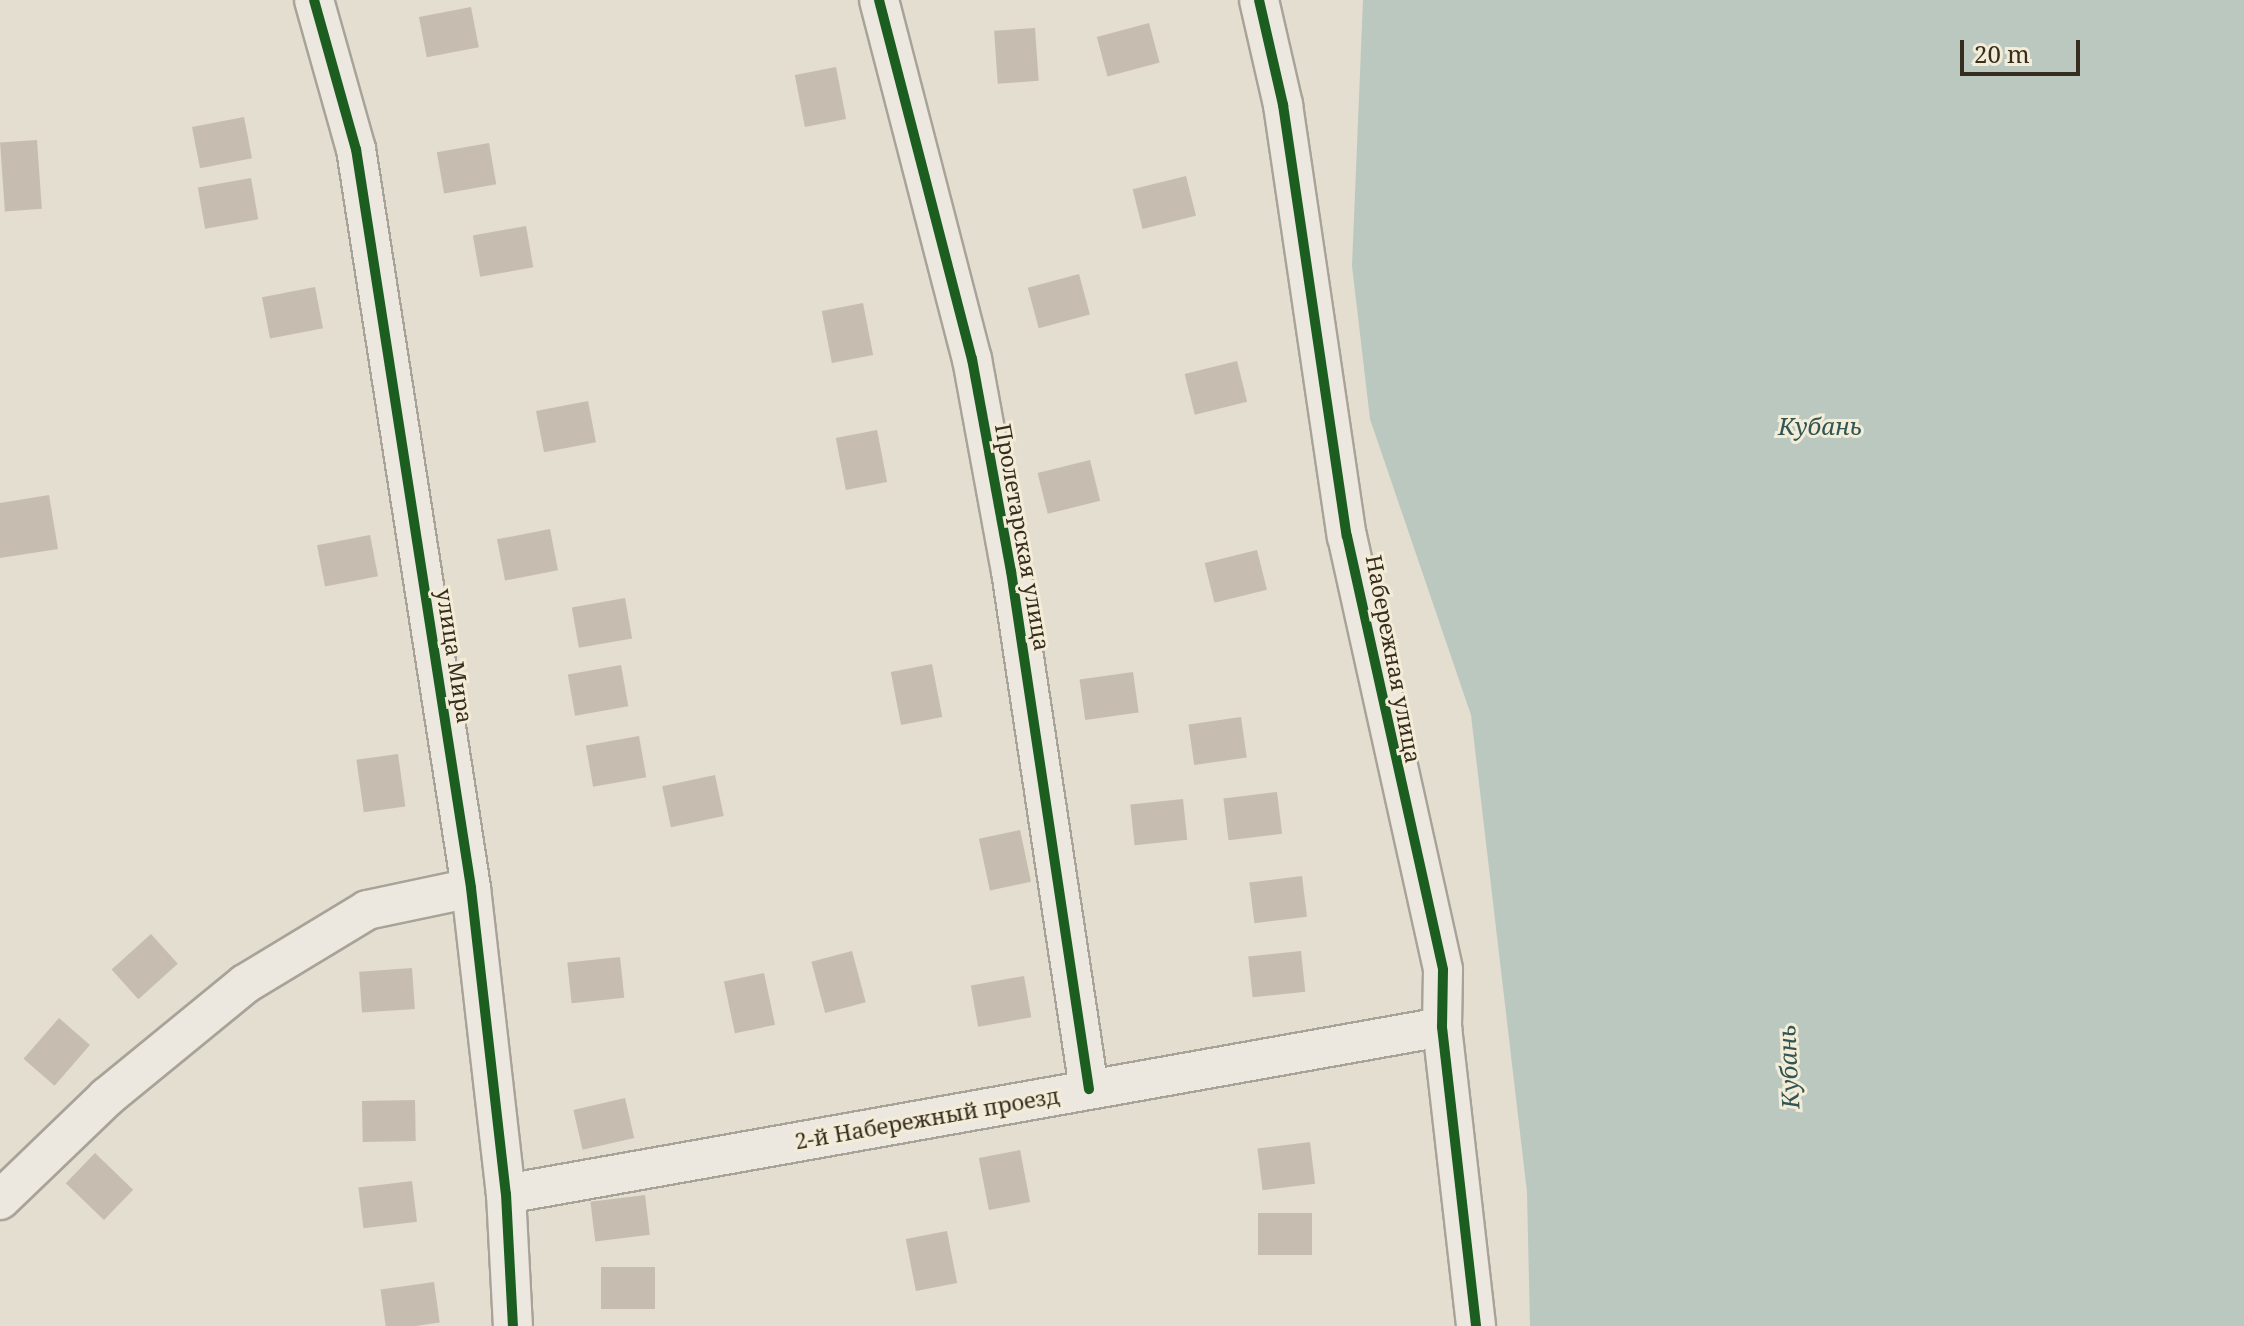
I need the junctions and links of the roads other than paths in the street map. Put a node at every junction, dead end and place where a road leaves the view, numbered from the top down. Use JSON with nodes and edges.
{"nodes":[{"id":1,"x":314,"y":0,"type":"edge"},
{"id":2,"x":879,"y":0,"type":"edge"},
{"id":3,"x":1259,"y":0,"type":"edge"},
{"id":4,"x":471,"y":888,"type":"junction"},
{"id":5,"x":1442,"y":1027,"type":"junction"},
{"id":6,"x":1089,"y":1089,"type":"junction"},
{"id":7,"x":506,"y":1194,"type":"junction"},
{"id":8,"x":0,"y":1200,"type":"edge"},
{"id":9,"x":513,"y":1326,"type":"edge"},
{"id":10,"x":1476,"y":1326,"type":"edge"}],
"edges":[{"from":1,"to":4,"type":"street","name":"улица Мира"},
{"from":2,"to":6,"type":"street","name":"Пролетарская улица"},
{"from":3,"to":5,"type":"street","name":"Набережная улица"},
{"from":4,"to":7,"type":"street","name":"улица Мира"},
{"from":4,"to":8,"type":"street"},
{"from":5,"to":6,"type":"street","name":"2-й Набережный проезд"},
{"from":5,"to":10,"type":"street","name":"Набережная улица"},
{"from":6,"to":7,"type":"street","name":"2-й Набережный проезд"},
{"from":7,"to":9,"type":"street","name":"улица Мира"}]}
